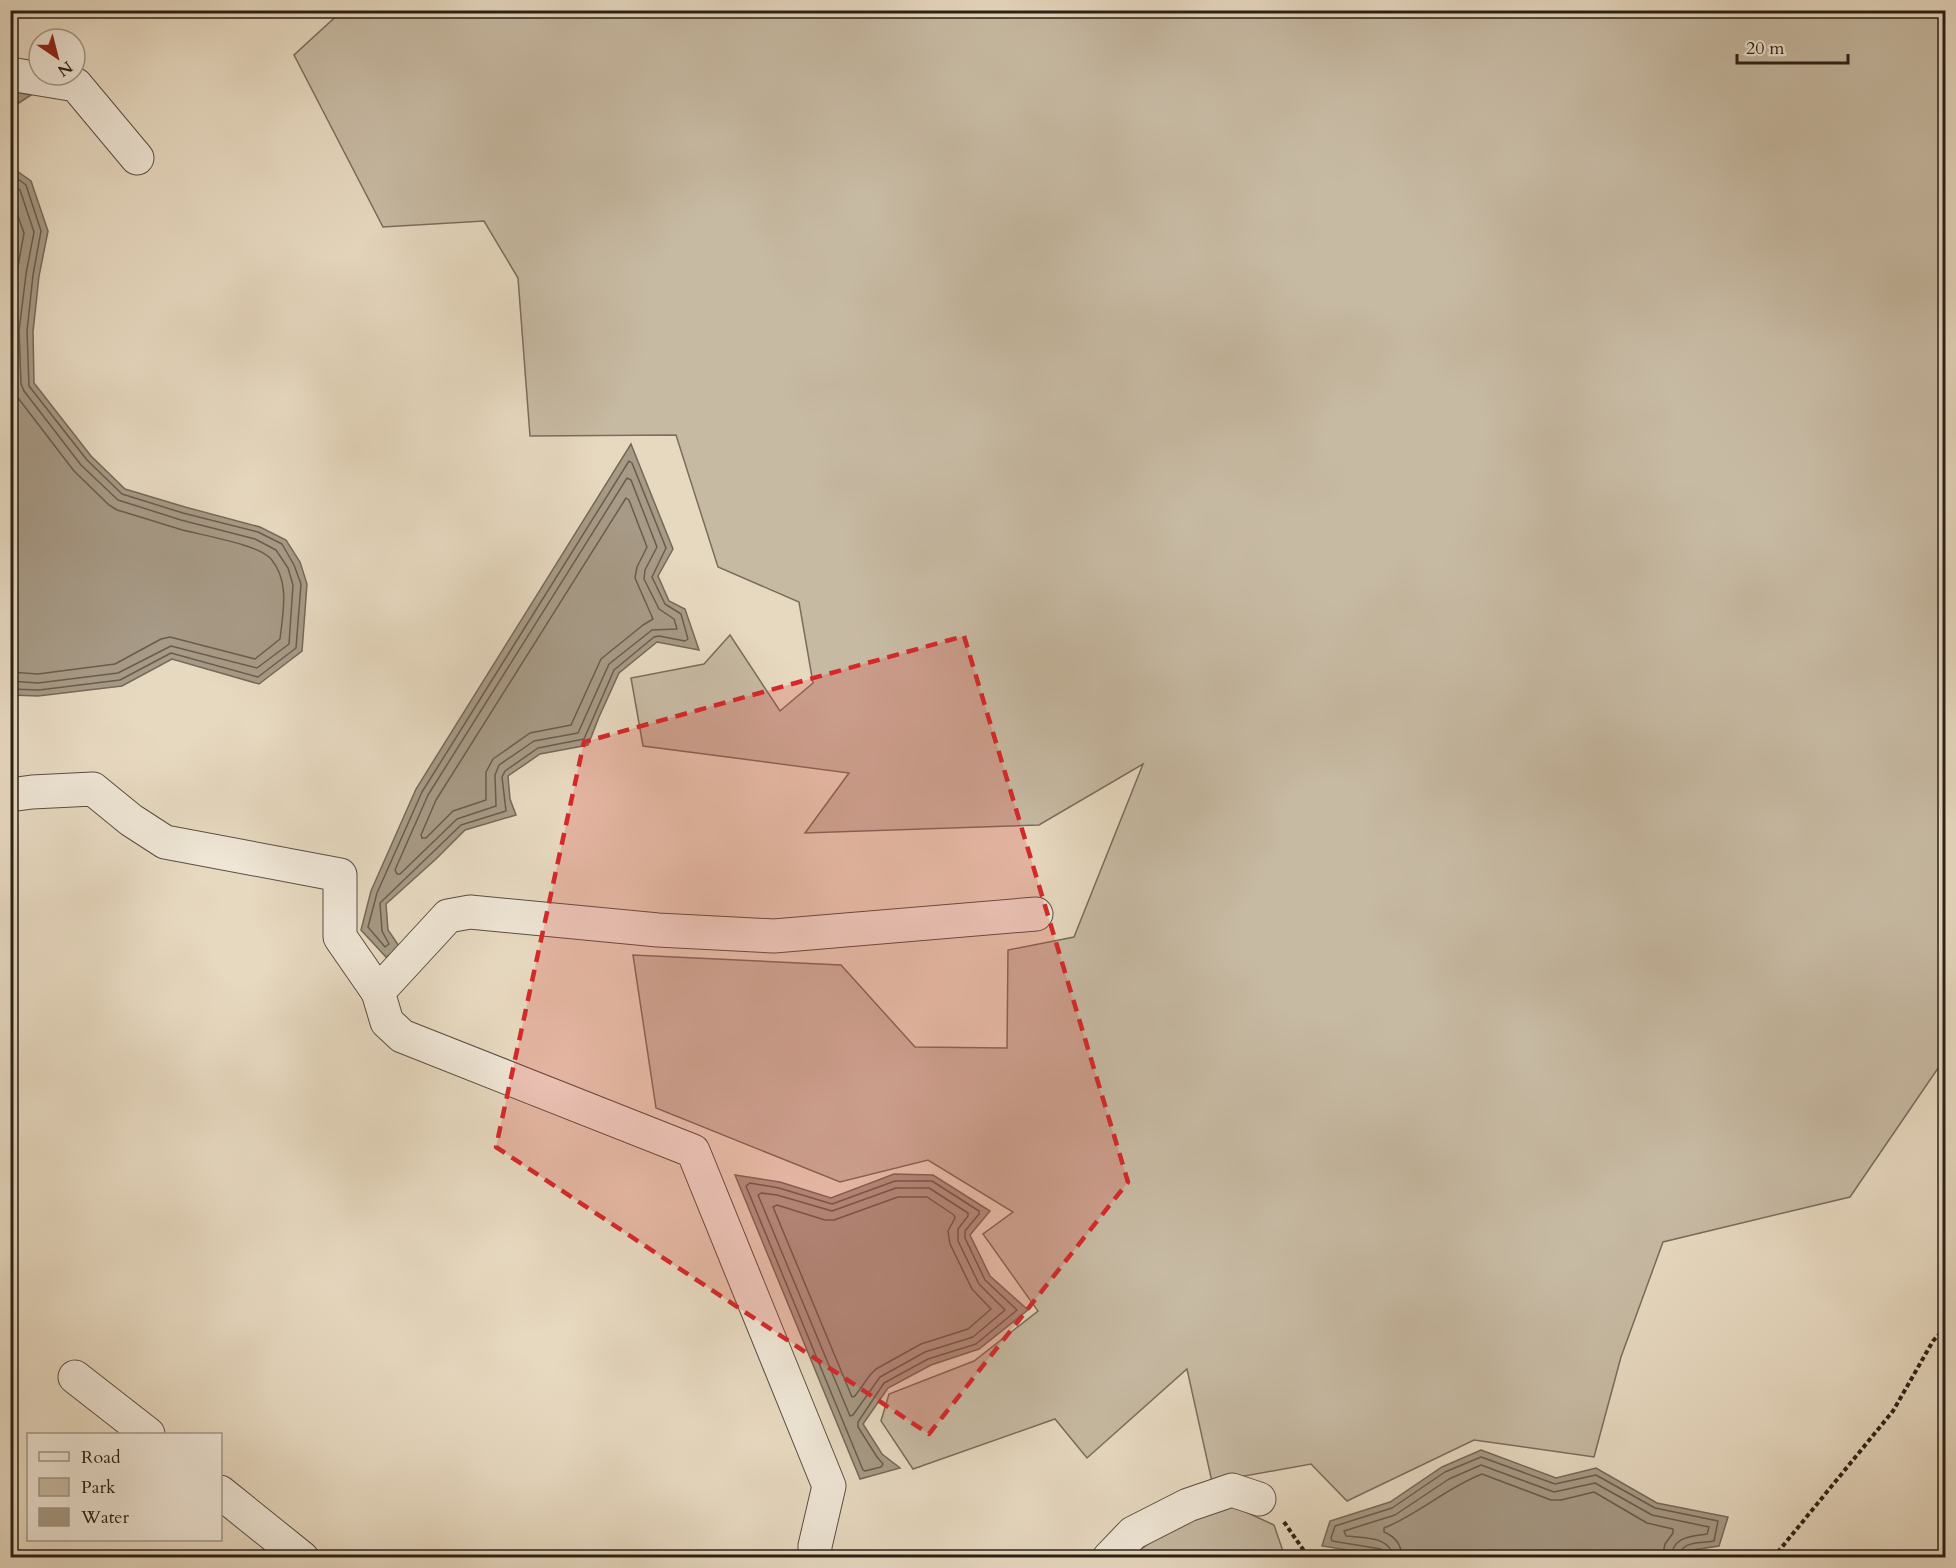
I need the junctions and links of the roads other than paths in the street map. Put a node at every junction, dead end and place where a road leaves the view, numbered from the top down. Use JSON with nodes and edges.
{"nodes":[{"id":1,"x":10,"y":74,"type":"edge"},
{"id":2,"x":137,"y":158,"type":"dead end"},
{"id":3,"x":10,"y":795,"type":"edge"},
{"id":4,"x":1036,"y":914,"type":"dead end"},
{"id":5,"x":378,"y":992,"type":"junction"},
{"id":6,"x":75,"y":1377,"type":"dead end"},
{"id":7,"x":147,"y":1433,"type":"edge"},
{"id":8,"x":222,"y":1494,"type":"edge"},
{"id":9,"x":1259,"y":1499,"type":"road end"},
{"id":10,"x":303,"y":1557,"type":"edge"},
{"id":11,"x":815,"y":1557,"type":"edge"},
{"id":12,"x":1109,"y":1557,"type":"edge"}],
"edges":[{"from":1,"to":2,"type":"street"},
{"from":3,"to":5,"type":"street"},
{"from":4,"to":5,"type":"street"},
{"from":5,"to":11,"type":"street"},
{"from":6,"to":7,"type":"street"},
{"from":8,"to":10,"type":"street"},
{"from":9,"to":12,"type":"street"}]}
